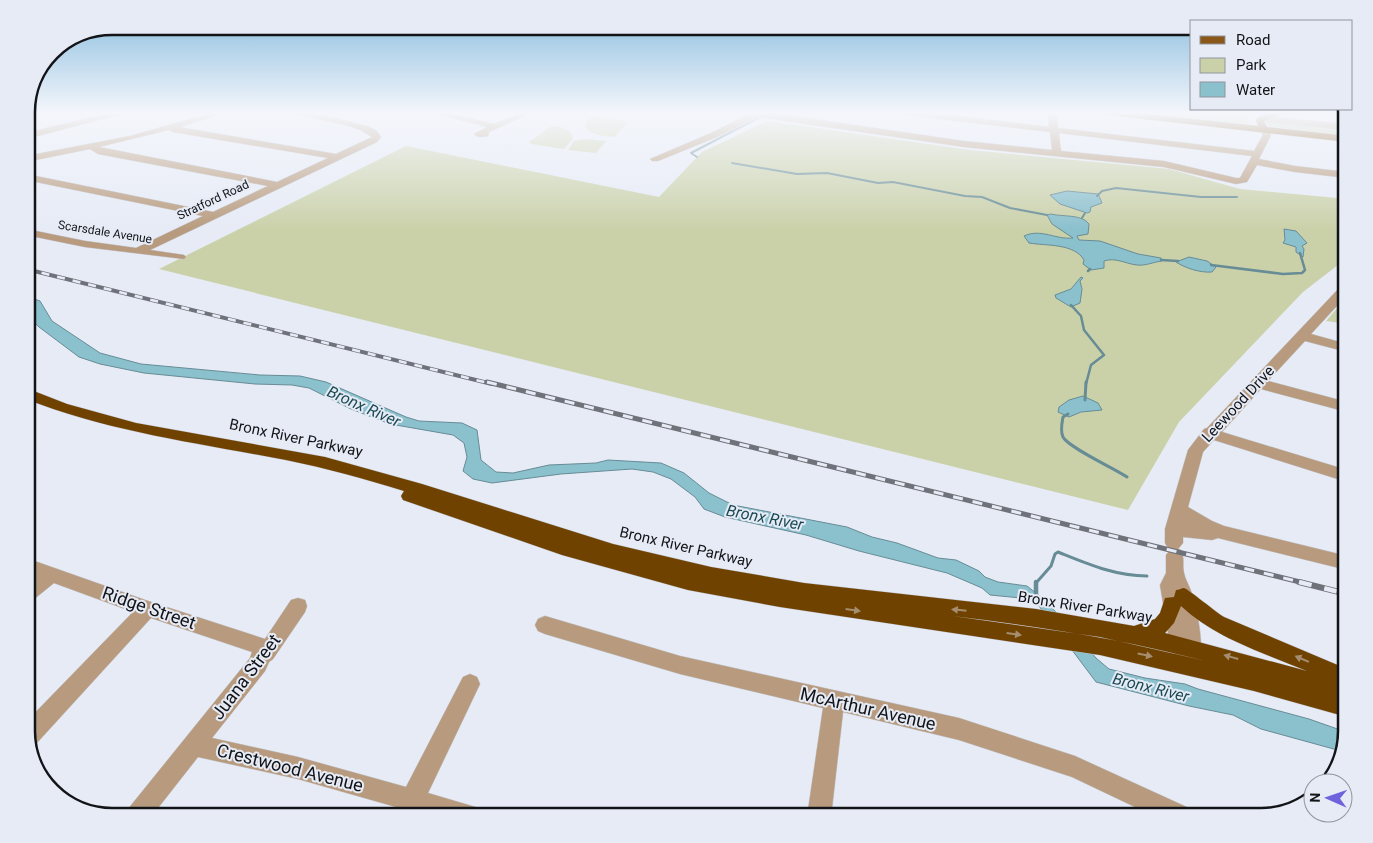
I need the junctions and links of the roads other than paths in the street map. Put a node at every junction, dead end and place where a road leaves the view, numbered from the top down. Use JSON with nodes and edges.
{"nodes":[{"id":1,"x":67,"y":151,"type":"edge"},
{"id":2,"x":100,"y":151,"type":"edge"},
{"id":3,"x":303,"y":151,"type":"edge"},
{"id":4,"x":349,"y":151,"type":"edge"},
{"id":5,"x":674,"y":151,"type":"edge"},
{"id":6,"x":1039,"y":151,"type":"edge"},
{"id":7,"x":1214,"y":151,"type":"edge"},
{"id":8,"x":1258,"y":151,"type":"edge"},
{"id":9,"x":1056,"y":153,"type":"joint"},
{"id":10,"x":337,"y":157,"type":"junction"},
{"id":11,"x":1255,"y":157,"type":"junction"},
{"id":12,"x":35,"y":158,"type":"edge"},
{"id":13,"x":655,"y":159,"type":"dead end"},
{"id":14,"x":1338,"y":174,"type":"edge"},
{"id":15,"x":35,"y":179,"type":"edge"},
{"id":16,"x":278,"y":185,"type":"junction"},
{"id":17,"x":213,"y":215,"type":"junction"},
{"id":18,"x":35,"y":234,"type":"edge"},
{"id":19,"x":138,"y":251,"type":"junction"},
{"id":20,"x":180,"y":257,"type":"dead end"},
{"id":21,"x":1338,"y":297,"type":"edge"},
{"id":22,"x":1302,"y":336,"type":"junction"},
{"id":23,"x":1338,"y":346,"type":"edge"},
{"id":24,"x":1257,"y":383,"type":"junction"},
{"id":25,"x":35,"y":397,"type":"edge"},
{"id":26,"x":1338,"y":405,"type":"edge"},
{"id":27,"x":35,"y":407,"type":"edge"},
{"id":28,"x":1210,"y":433,"type":"junction"},
{"id":29,"x":1338,"y":473,"type":"edge"},
{"id":30,"x":1179,"y":510,"type":"junction"},
{"id":31,"x":1237,"y":536,"type":"junction"},
{"id":32,"x":1174,"y":550,"type":"junction"},
{"id":33,"x":1338,"y":560,"type":"edge"},
{"id":34,"x":35,"y":568,"type":"edge"},
{"id":35,"x":52,"y":574,"type":"junction"},
{"id":36,"x":35,"y":587,"type":"edge"},
{"id":37,"x":1178,"y":600,"type":"junction"},
{"id":38,"x":298,"y":606,"type":"dead end"},
{"id":39,"x":148,"y":609,"type":"junction"},
{"id":40,"x":545,"y":625,"type":"dead end"},
{"id":41,"x":1135,"y":634,"type":"junction"},
{"id":42,"x":1187,"y":652,"type":"junction"},
{"id":43,"x":261,"y":656,"type":"junction"},
{"id":44,"x":1338,"y":675,"type":"edge"},
{"id":45,"x":470,"y":684,"type":"dead end"},
{"id":46,"x":1338,"y":691,"type":"edge"},
{"id":47,"x":834,"y":701,"type":"junction"},
{"id":48,"x":1338,"y":704,"type":"edge"},
{"id":49,"x":35,"y":729,"type":"edge"},
{"id":50,"x":193,"y":746,"type":"junction"},
{"id":51,"x":412,"y":800,"type":"junction"},
{"id":52,"x":143,"y":808,"type":"edge"},
{"id":53,"x":441,"y":808,"type":"edge"},
{"id":54,"x":820,"y":808,"type":"edge"},
{"id":55,"x":1152,"y":808,"type":"edge"}],
"edges":[{"from":1,"to":12,"type":"street"},
{"from":2,"to":16,"type":"street"},
{"from":3,"to":10,"type":"street"},
{"from":4,"to":10,"type":"street","name":"Stratford Road"},
{"from":5,"to":13,"type":"street"},
{"from":6,"to":9,"type":"street"},
{"from":7,"to":11,"type":"street"},
{"from":8,"to":11,"type":"street"},
{"from":9,"to":11,"type":"street"},
{"from":10,"to":16,"type":"street","name":"Stratford Road"},
{"from":11,"to":14,"type":"street"},
{"from":15,"to":17,"type":"street"},
{"from":16,"to":17,"type":"street","name":"Stratford Road"},
{"from":17,"to":19,"type":"street","name":"Stratford Road"},
{"from":18,"to":19,"type":"street","name":"Scarsdale Avenue"},
{"from":19,"to":20,"type":"street","name":"Scarsdale Avenue"},
{"from":21,"to":22,"type":"street","name":"Leewood Drive"},
{"from":22,"to":23,"type":"street"},
{"from":22,"to":24,"type":"street","name":"Leewood Drive"},
{"from":24,"to":26,"type":"street"},
{"from":24,"to":28,"type":"street","name":"Leewood Drive"},
{"from":41,"to":25,"type":"highway","name":"Bronx River Parkway","one_way":true},
{"from":27,"to":42,"type":"highway","name":"Bronx River Parkway","one_way":true},
{"from":28,"to":29,"type":"street"},
{"from":28,"to":30,"type":"street","name":"Leewood Drive"},
{"from":30,"to":31,"type":"street"},
{"from":30,"to":32,"type":"street","name":"Leewood Drive"},
{"from":31,"to":32,"type":"street"},
{"from":31,"to":33,"type":"street"},
{"from":32,"to":37,"type":"street","name":"Leewood Drive"},
{"from":34,"to":35,"type":"street","name":"Ridge Street"},
{"from":35,"to":36,"type":"street"},
{"from":35,"to":39,"type":"street","name":"Ridge Street"},
{"from":37,"to":41,"type":"highway"},
{"from":37,"to":42,"type":"street","name":"Leewood Drive"},
{"from":44,"to":37,"type":"highway","one_way":true},
{"from":38,"to":43,"type":"street","name":"Juana Street"},
{"from":39,"to":43,"type":"street","name":"Ridge Street"},
{"from":39,"to":49,"type":"street"},
{"from":40,"to":47,"type":"street","name":"McArthur Avenue"},
{"from":41,"to":42,"type":"highway","name":"Bronx River Parkway"},
{"from":46,"to":42,"type":"highway","name":"Bronx River Parkway","one_way":true},
{"from":42,"to":48,"type":"highway","name":"Bronx River Parkway"},
{"from":43,"to":50,"type":"street","name":"Juana Street"},
{"from":45,"to":51,"type":"street"},
{"from":47,"to":54,"type":"street"},
{"from":47,"to":55,"type":"street","name":"McArthur Avenue"},
{"from":50,"to":51,"type":"street","name":"Crestwood Avenue"},
{"from":50,"to":52,"type":"street","name":"Juana Street"},
{"from":51,"to":53,"type":"street","name":"Crestwood Avenue"}]}
